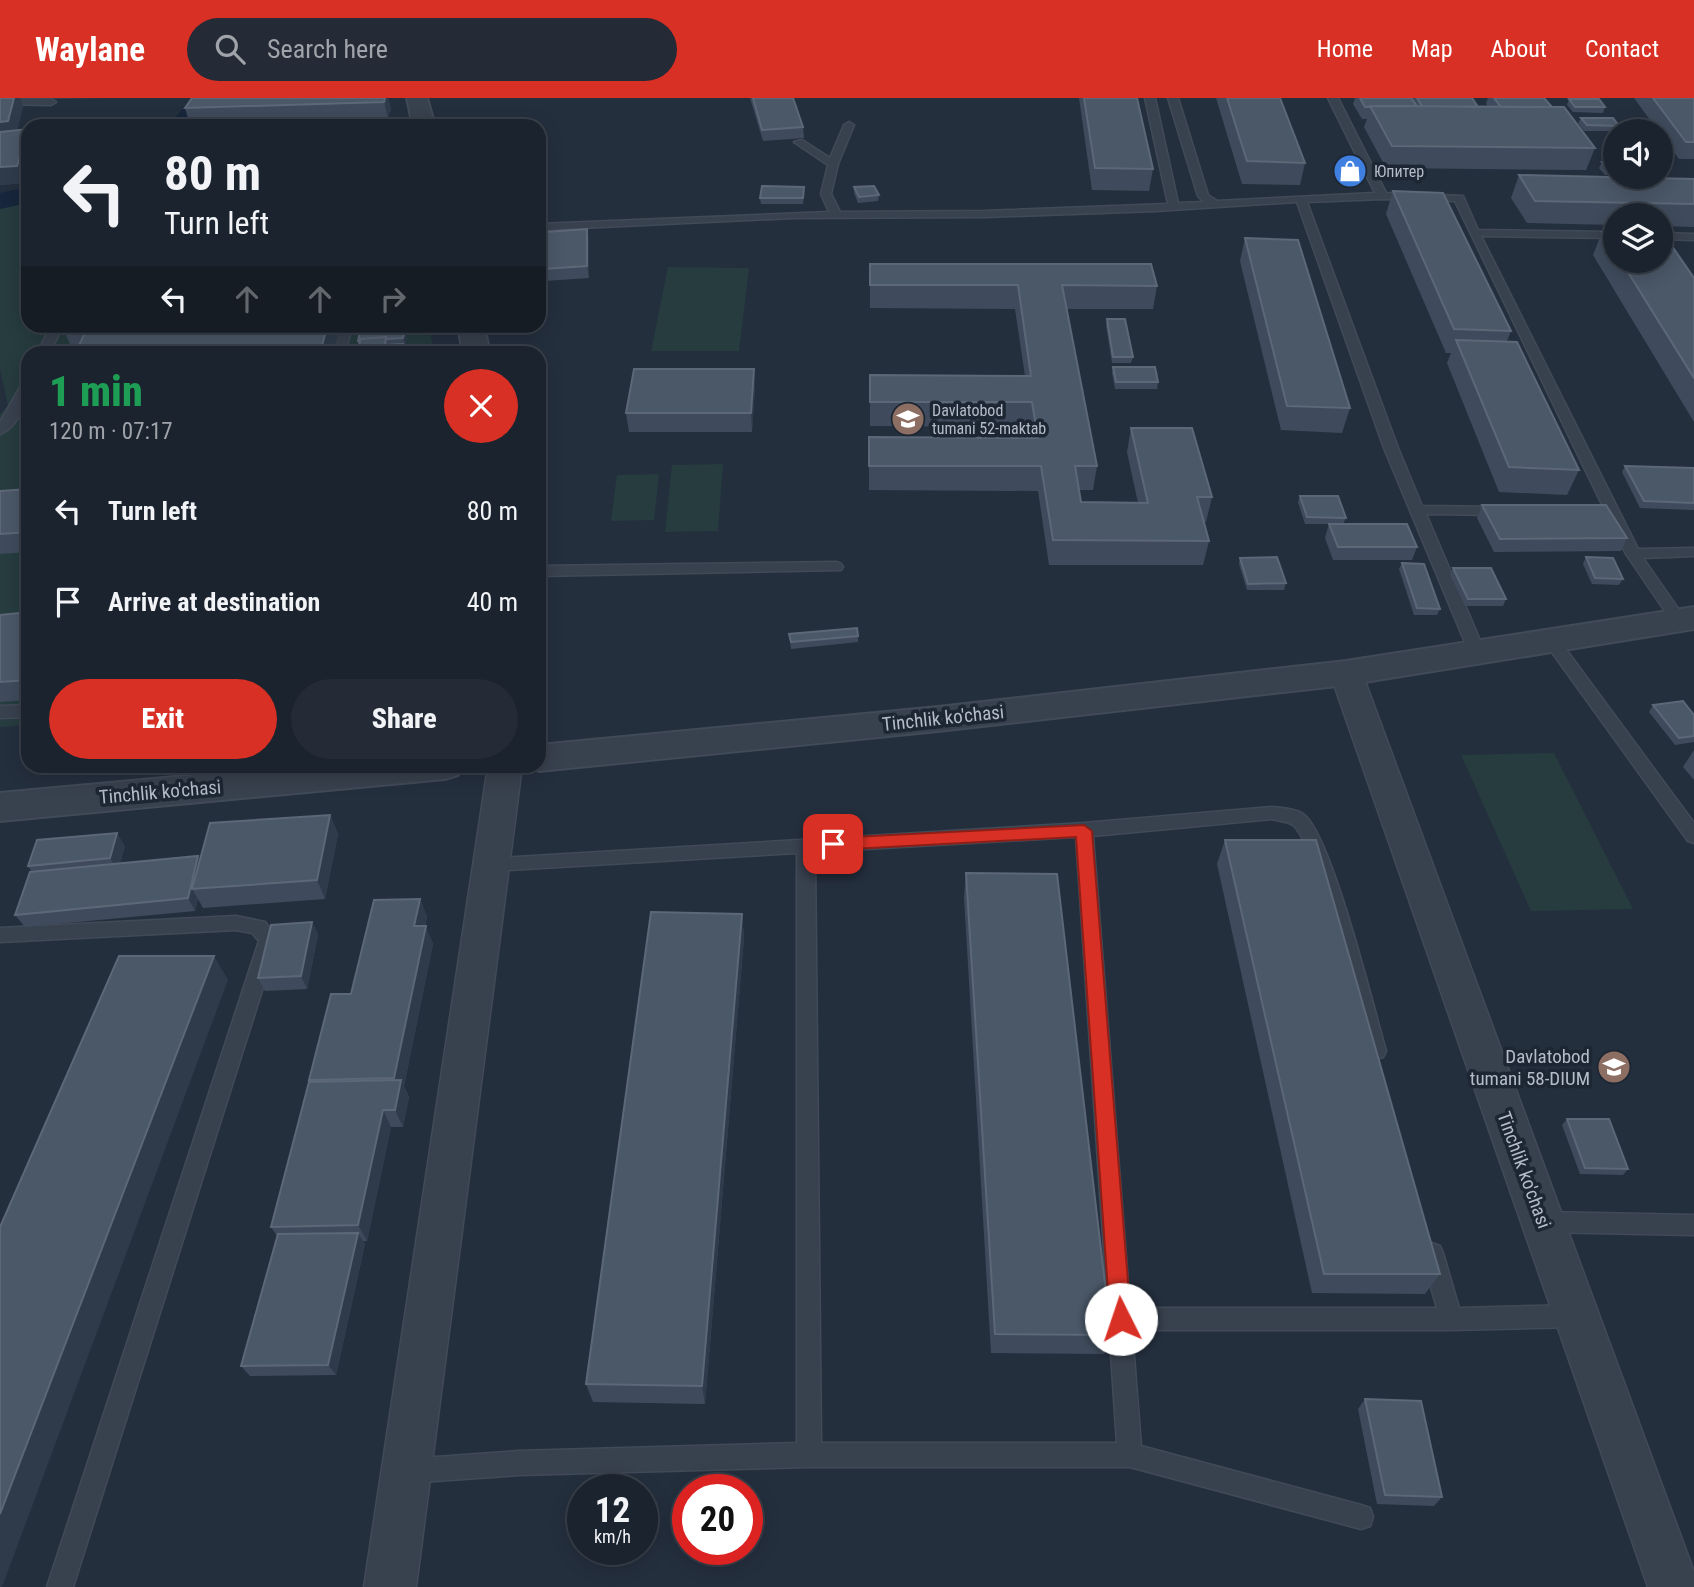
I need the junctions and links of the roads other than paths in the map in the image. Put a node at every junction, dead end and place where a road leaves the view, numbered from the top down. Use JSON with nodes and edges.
{"nodes":[{"id":1,"x":417,"y":98,"type":"edge"},
{"id":2,"x":1150,"y":98,"type":"edge"},
{"id":3,"x":1174,"y":98,"type":"edge"},
{"id":4,"x":1333,"y":98,"type":"edge"},
{"id":5,"x":0,"y":101,"type":"edge"},
{"id":6,"x":51,"y":102,"type":"dead end"},
{"id":7,"x":422,"y":119,"type":"edge"},
{"id":8,"x":1345,"y":123,"type":"junction"},
{"id":9,"x":1358,"y":123,"type":"dead end"},
{"id":10,"x":849,"y":125,"type":"dead end"},
{"id":11,"x":799,"y":142,"type":"edge"},
{"id":12,"x":833,"y":164,"type":"junction"},
{"id":13,"x":1382,"y":196,"type":"junction"},
{"id":14,"x":1301,"y":199,"type":"junction"},
{"id":15,"x":1216,"y":205,"type":"junction"},
{"id":16,"x":1174,"y":207,"type":"junction"},
{"id":17,"x":836,"y":215,"type":"junction"},
{"id":18,"x":546,"y":227,"type":"edge"},
{"id":19,"x":1474,"y":233,"type":"junction"},
{"id":20,"x":1603,"y":235,"type":"edge"},
{"id":21,"x":1673,"y":236,"type":"edge"},
{"id":22,"x":1694,"y":237,"type":"edge"},
{"id":23,"x":21,"y":399,"type":"edge"},
{"id":24,"x":0,"y":430,"type":"edge"},
{"id":25,"x":1417,"y":510,"type":"junction"},
{"id":26,"x":1515,"y":511,"type":"edge"},
{"id":27,"x":1694,"y":552,"type":"edge"},
{"id":28,"x":1633,"y":554,"type":"junction"},
{"id":29,"x":836,"y":567,"type":"dead end"},
{"id":30,"x":546,"y":571,"type":"edge"},
{"id":31,"x":1686,"y":619,"type":"edge"},
{"id":32,"x":1551,"y":640,"type":"junction"},
{"id":33,"x":1477,"y":652,"type":"junction"},
{"id":34,"x":1346,"y":673,"type":"junction"},
{"id":35,"x":21,"y":710,"type":"edge"},
{"id":36,"x":0,"y":712,"type":"edge"},
{"id":37,"x":546,"y":757,"type":"edge"},
{"id":38,"x":369,"y":773,"type":"edge"},
{"id":39,"x":504,"y":773,"type":"edge"},
{"id":40,"x":0,"y":807,"type":"edge"},
{"id":41,"x":1084,"y":831,"type":"junction"},
{"id":42,"x":1694,"y":836,"type":"edge"},
{"id":43,"x":806,"y":846,"type":"junction"},
{"id":44,"x":491,"y":864,"type":"junction"},
{"id":45,"x":0,"y":935,"type":"edge"},
{"id":46,"x":1380,"y":1065,"type":"edge"},
{"id":47,"x":1543,"y":1223,"type":"junction"},
{"id":48,"x":1694,"y":1225,"type":"edge"},
{"id":49,"x":1428,"y":1239,"type":"edge"},
{"id":50,"x":1577,"y":1316,"type":"junction"},
{"id":51,"x":1121,"y":1319,"type":"junction"},
{"id":52,"x":1451,"y":1319,"type":"junction"},
{"id":53,"x":809,"y":1455,"type":"junction"},
{"id":54,"x":1130,"y":1455,"type":"junction"},
{"id":55,"x":406,"y":1471,"type":"junction"},
{"id":56,"x":1361,"y":1517,"type":"dead end"},
{"id":57,"x":60,"y":1587,"type":"edge"},
{"id":58,"x":390,"y":1587,"type":"edge"},
{"id":59,"x":1674,"y":1587,"type":"edge"}],
"edges":[{"from":1,"to":7,"type":"street"},
{"from":2,"to":16,"type":"lane"},
{"from":3,"to":15,"type":"lane"},
{"from":4,"to":8,"type":"lane"},
{"from":5,"to":6,"type":"lane"},
{"from":8,"to":9,"type":"lane"},
{"from":8,"to":13,"type":"lane"},
{"from":10,"to":12,"type":"lane"},
{"from":11,"to":12,"type":"lane"},
{"from":12,"to":17,"type":"lane"},
{"from":13,"to":14,"type":"lane"},
{"from":13,"to":19,"type":"lane"},
{"from":14,"to":15,"type":"lane"},
{"from":14,"to":25,"type":"lane"},
{"from":15,"to":16,"type":"lane"},
{"from":16,"to":17,"type":"lane"},
{"from":17,"to":18,"type":"lane"},
{"from":19,"to":20,"type":"lane"},
{"from":19,"to":28,"type":"lane"},
{"from":21,"to":22,"type":"lane"},
{"from":23,"to":24,"type":"lane"},
{"from":25,"to":26,"type":"lane"},
{"from":25,"to":33,"type":"lane"},
{"from":27,"to":28,"type":"lane"},
{"from":28,"to":31,"type":"lane"},
{"from":29,"to":30,"type":"lane"},
{"from":31,"to":32,"type":"street","name":"Tinchlik ko'chasi"},
{"from":32,"to":33,"type":"street","name":"Tinchlik ko'chasi"},
{"from":32,"to":42,"type":"lane"},
{"from":33,"to":34,"type":"street","name":"Tinchlik ko'chasi"},
{"from":34,"to":37,"type":"street","name":"Tinchlik ko'chasi"},
{"from":34,"to":47,"type":"street","name":"Tinchlik ko'chasi"},
{"from":35,"to":36,"type":"lane"},
{"from":38,"to":40,"type":"street","name":"Tinchlik ko'chasi"},
{"from":39,"to":44,"type":"street"},
{"from":41,"to":43,"type":"lane"},
{"from":41,"to":46,"type":"lane"},
{"from":41,"to":51,"type":"lane"},
{"from":43,"to":44,"type":"lane"},
{"from":43,"to":53,"type":"lane"},
{"from":44,"to":55,"type":"street"},
{"from":45,"to":57,"type":"lane"},
{"from":47,"to":48,"type":"lane"},
{"from":47,"to":50,"type":"street","name":"Tinchlik ko'chasi"},
{"from":49,"to":52,"type":"lane"},
{"from":50,"to":52,"type":"lane"},
{"from":50,"to":59,"type":"street","name":"Tinchlik ko'chasi"},
{"from":51,"to":52,"type":"lane"},
{"from":51,"to":54,"type":"lane"},
{"from":53,"to":54,"type":"lane"},
{"from":53,"to":55,"type":"lane"},
{"from":54,"to":56,"type":"lane"},
{"from":55,"to":58,"type":"street"}]}
